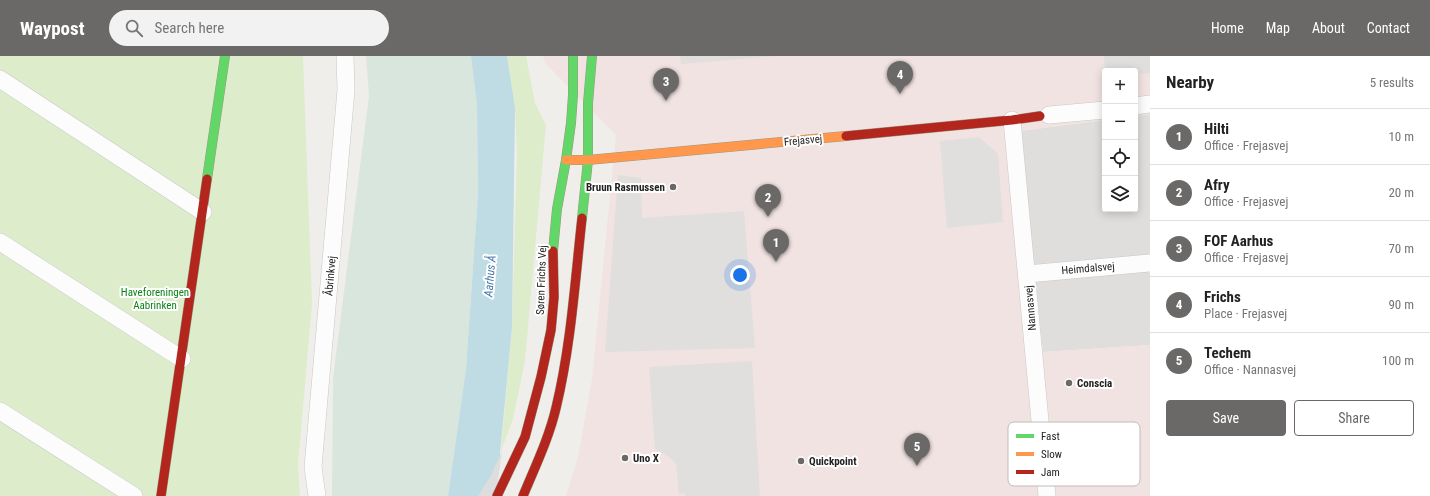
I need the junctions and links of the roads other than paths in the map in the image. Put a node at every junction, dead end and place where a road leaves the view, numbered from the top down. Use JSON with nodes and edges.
{"nodes":[{"id":1,"x":225,"y":56,"type":"edge"},
{"id":2,"x":345,"y":56,"type":"edge"},
{"id":3,"x":573,"y":56,"type":"edge"},
{"id":4,"x":592,"y":56,"type":"edge"},
{"id":5,"x":0,"y":79,"type":"edge"},
{"id":6,"x":1150,"y":104,"type":"edge"},
{"id":7,"x":1138,"y":106,"type":"edge"},
{"id":8,"x":1102,"y":110,"type":"edge"},
{"id":9,"x":1044,"y":116,"type":"joint"},
{"id":10,"x":1012,"y":120,"type":"junction"},
{"id":11,"x":566,"y":160,"type":"junction"},
{"id":12,"x":588,"y":160,"type":"junction"},
{"id":13,"x":203,"y":212,"type":"junction"},
{"id":14,"x":0,"y":242,"type":"edge"},
{"id":15,"x":1150,"y":262,"type":"edge"},
{"id":16,"x":1027,"y":274,"type":"junction"},
{"id":17,"x":182,"y":359,"type":"junction"},
{"id":18,"x":0,"y":411,"type":"edge"},
{"id":19,"x":1040,"y":422,"type":"edge"},
{"id":20,"x":1046,"y":486,"type":"edge"},
{"id":21,"x":134,"y":496,"type":"edge"},
{"id":22,"x":161,"y":496,"type":"edge"},
{"id":23,"x":317,"y":496,"type":"edge"},
{"id":24,"x":497,"y":496,"type":"edge"},
{"id":25,"x":523,"y":496,"type":"edge"},
{"id":26,"x":1047,"y":496,"type":"edge"}],
"edges":[{"from":1,"to":13,"type":"street"},
{"from":2,"to":23,"type":"street","name":"Åbrinkvej"},
{"from":3,"to":11,"type":"street","name":"Søren Frichs Vej"},
{"from":4,"to":12,"type":"street"},
{"from":5,"to":13,"type":"street"},
{"from":6,"to":7,"type":"street"},
{"from":8,"to":9,"type":"street","name":"Frejasvej"},
{"from":9,"to":10,"type":"street","name":"Frejasvej"},
{"from":10,"to":12,"type":"street","name":"Frejasvej"},
{"from":10,"to":16,"type":"street","name":"Nannasvej"},
{"from":11,"to":12,"type":"street","name":"Frejasvej"},
{"from":11,"to":24,"type":"street","name":"Søren Frichs Vej"},
{"from":12,"to":25,"type":"street"},
{"from":13,"to":17,"type":"street"},
{"from":14,"to":17,"type":"street"},
{"from":15,"to":16,"type":"street","name":"Heimdalsvej"},
{"from":16,"to":19,"type":"street","name":"Nannasvej"},
{"from":17,"to":22,"type":"street"},
{"from":18,"to":21,"type":"street"},
{"from":20,"to":26,"type":"street","name":"Nannasvej"}]}
